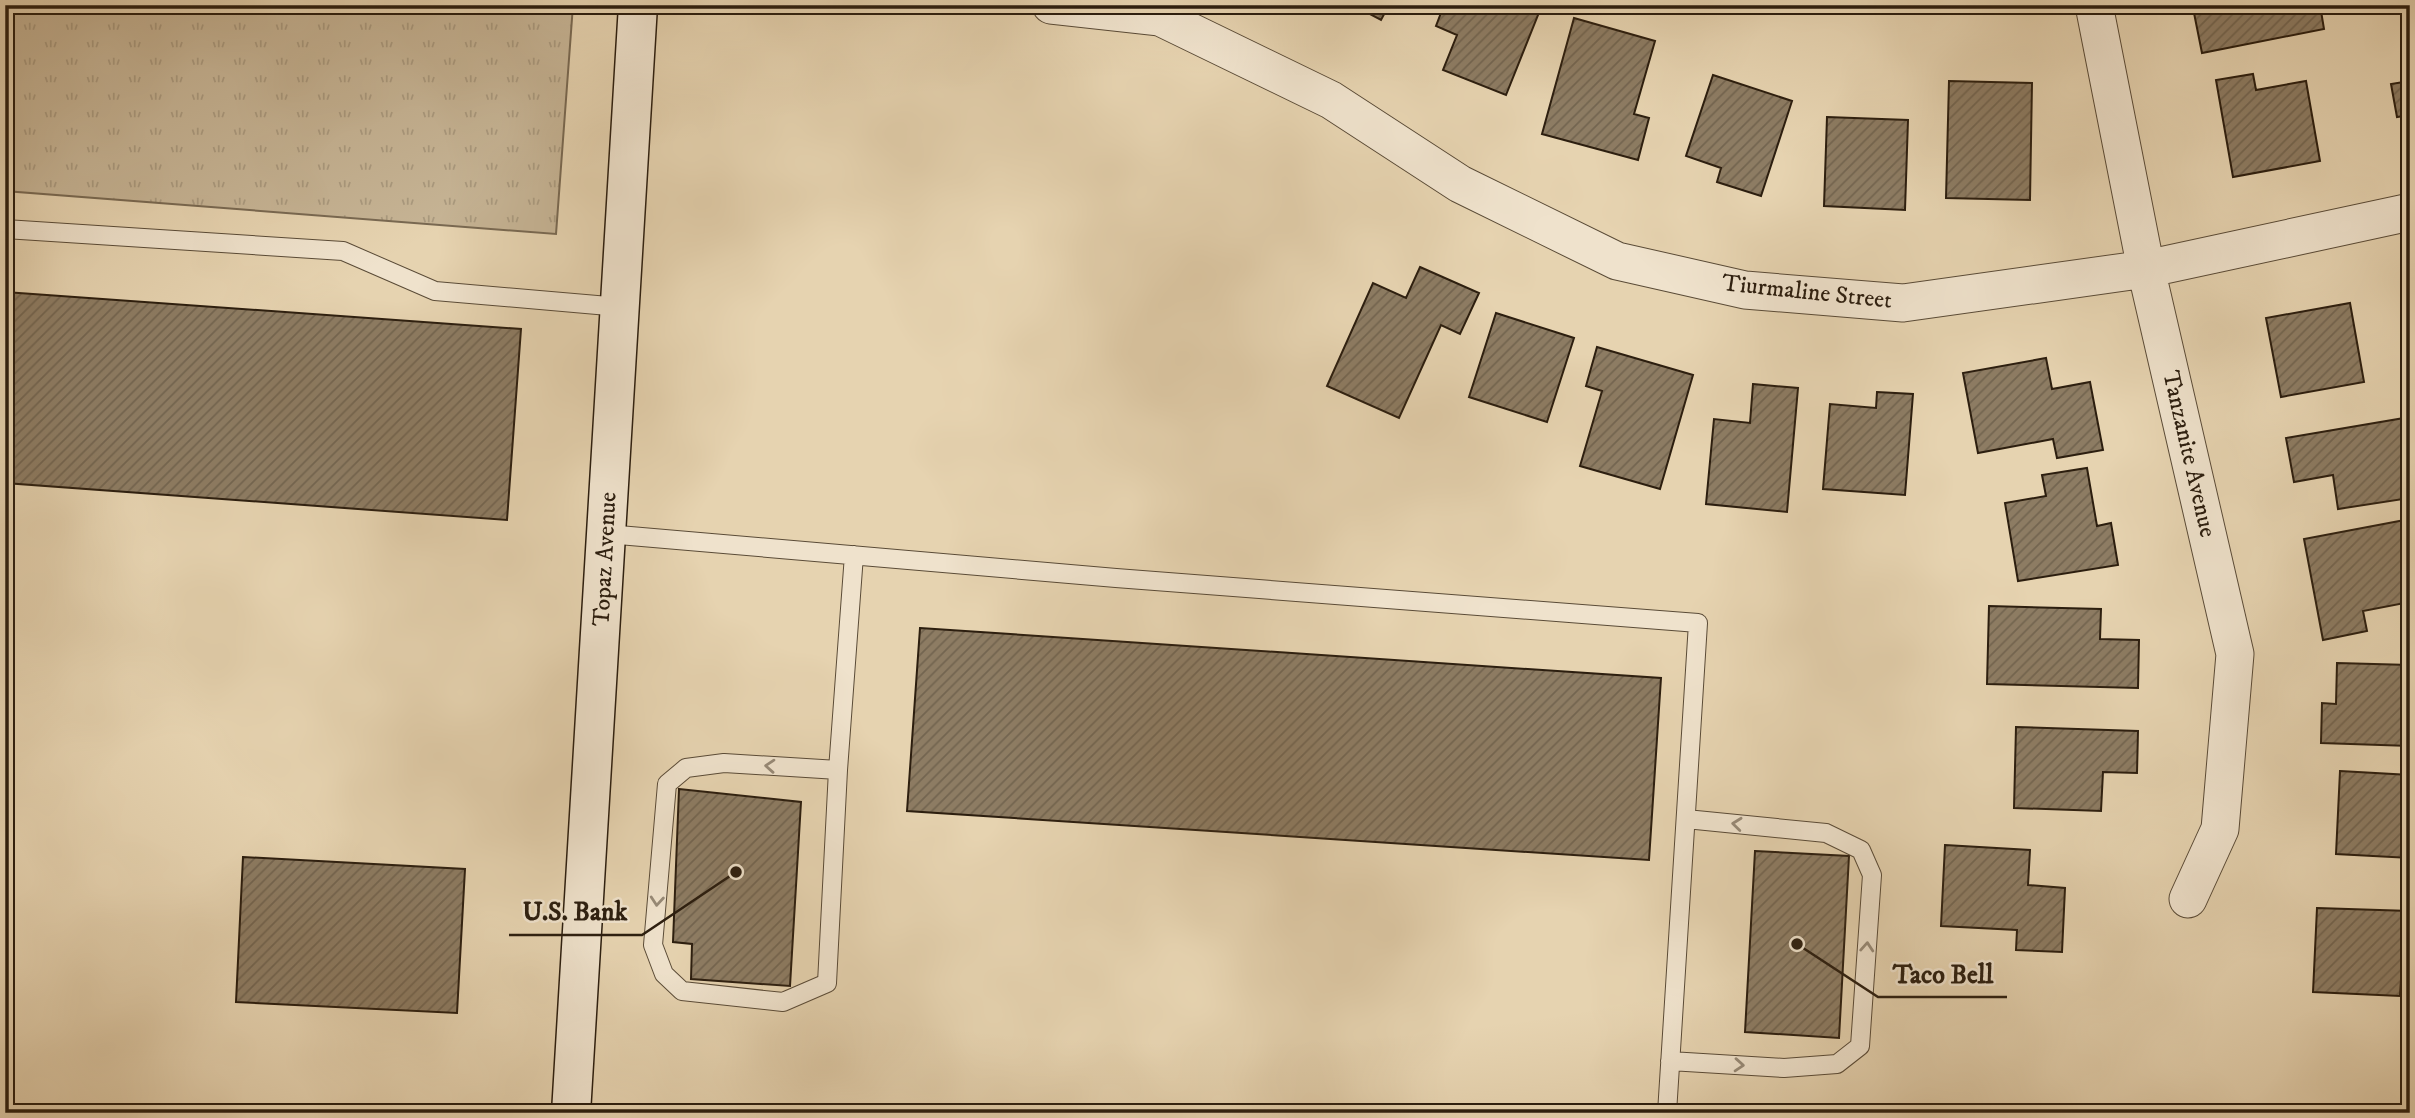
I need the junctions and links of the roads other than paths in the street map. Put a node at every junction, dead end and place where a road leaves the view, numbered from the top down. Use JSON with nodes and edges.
{"nodes":[{"id":1,"x":638,"y":5,"type":"edge"},
{"id":2,"x":1051,"y":5,"type":"edge"},
{"id":3,"x":2094,"y":5,"type":"edge"},
{"id":4,"x":2410,"y":212,"type":"edge"},
{"id":5,"x":5,"y":229,"type":"edge"},
{"id":6,"x":2146,"y":269,"type":"junction"},
{"id":7,"x":620,"y":307,"type":"junction"},
{"id":8,"x":607,"y":534,"type":"junction"},
{"id":9,"x":855,"y":555,"type":"junction"},
{"id":10,"x":838,"y":770,"type":"junction"},
{"id":11,"x":1686,"y":819,"type":"junction"},
{"id":12,"x":2188,"y":899,"type":"dead end"},
{"id":13,"x":1671,"y":1061,"type":"junction"},
{"id":14,"x":571,"y":1113,"type":"edge"},
{"id":15,"x":1667,"y":1113,"type":"edge"}],
"edges":[{"from":1,"to":7,"type":"street","name":"Topaz Avenue"},
{"from":2,"to":6,"type":"street","name":"Tiurmaline Street"},
{"from":3,"to":6,"type":"street","name":"Tanzanite Avenue"},
{"from":4,"to":6,"type":"street","name":"Tiurmaline Street"},
{"from":5,"to":7,"type":"lane"},
{"from":6,"to":12,"type":"street","name":"Tanzanite Avenue"},
{"from":7,"to":8,"type":"street","name":"Topaz Avenue"},
{"from":8,"to":9,"type":"lane"},
{"from":8,"to":14,"type":"street","name":"Topaz Avenue"},
{"from":9,"to":10,"type":"lane"},
{"from":9,"to":11,"type":"lane"},
{"from":10,"to":10,"type":"lane","one_way":true},
{"from":11,"to":13,"type":"lane"},
{"from":13,"to":11,"type":"lane","one_way":true},
{"from":13,"to":15,"type":"lane"}]}
